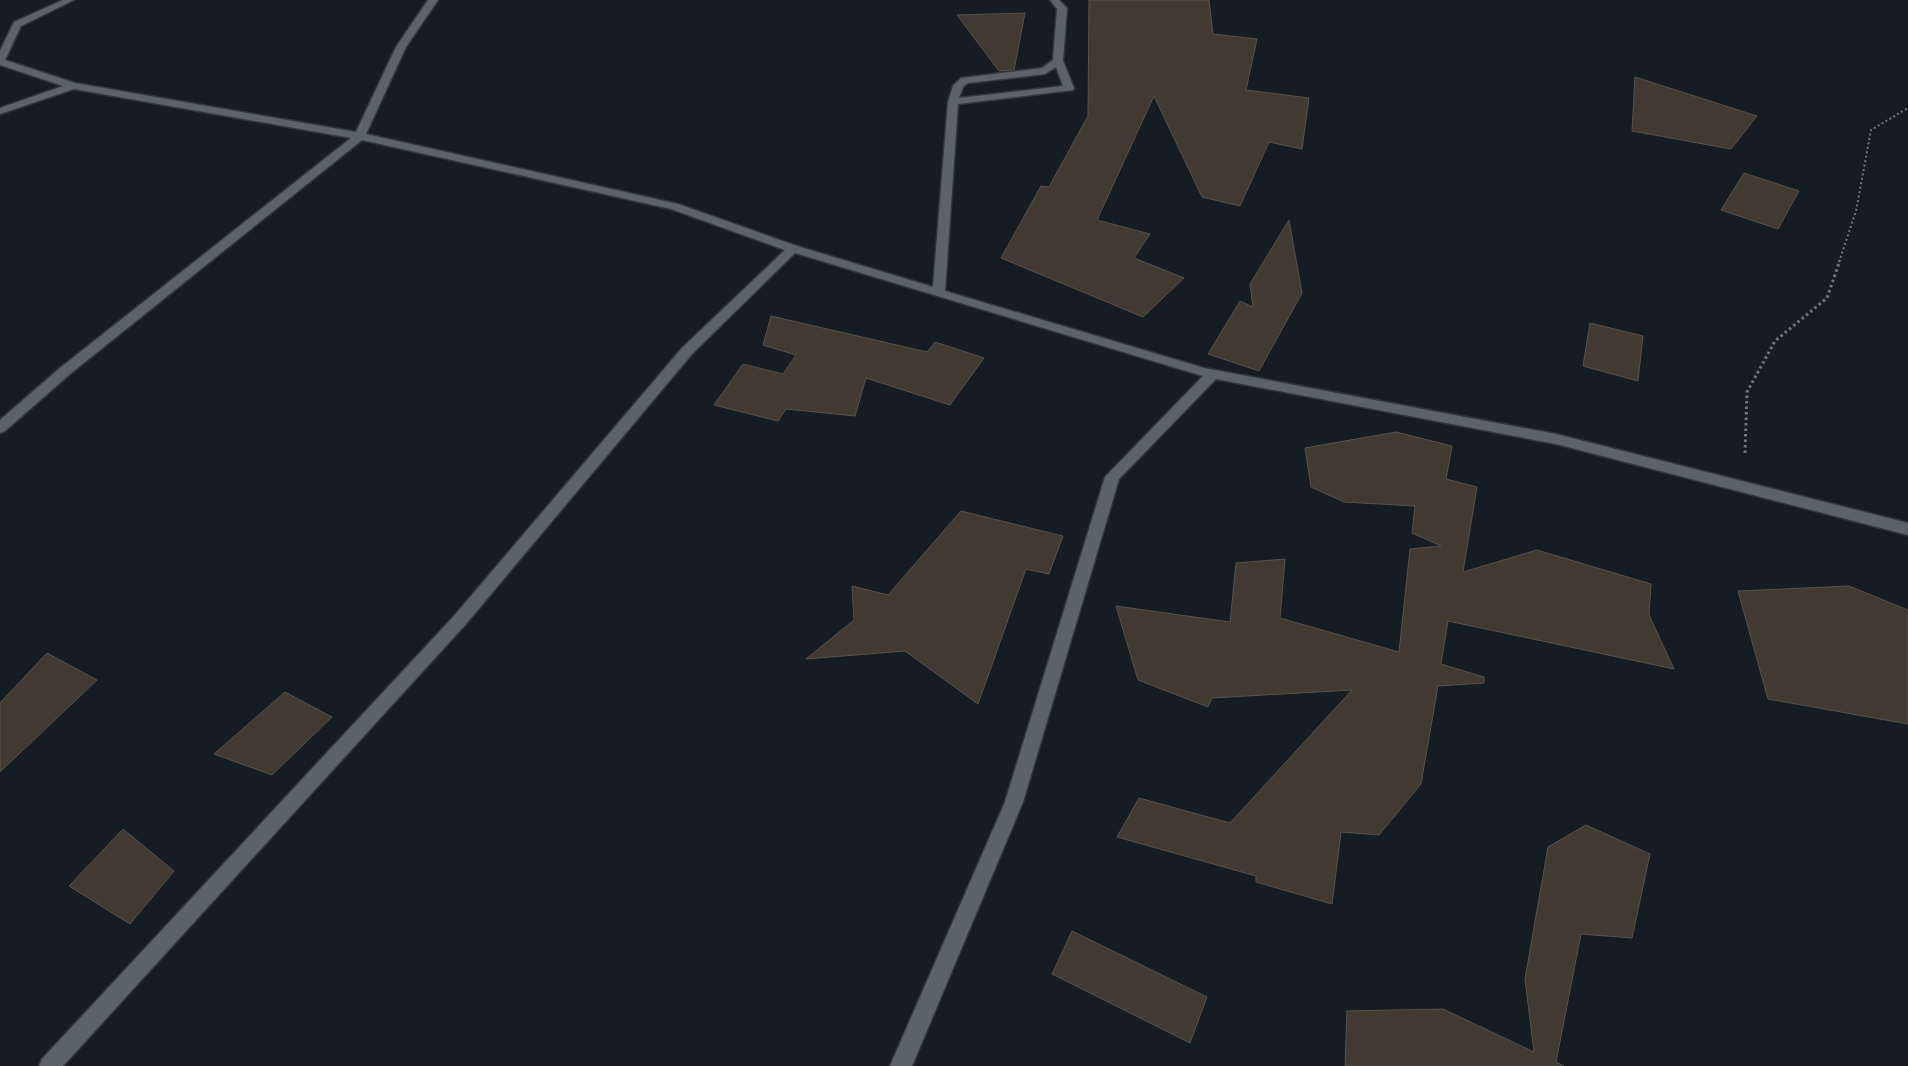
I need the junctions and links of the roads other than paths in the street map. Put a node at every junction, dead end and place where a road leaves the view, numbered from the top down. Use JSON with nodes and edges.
{"nodes":[{"id":1,"x":70,"y":0,"type":"edge"},
{"id":2,"x":433,"y":0,"type":"edge"},
{"id":3,"x":1054,"y":0,"type":"edge"},
{"id":4,"x":0,"y":61,"type":"edge"},
{"id":5,"x":1058,"y":61,"type":"junction"},
{"id":6,"x":73,"y":86,"type":"junction"},
{"id":7,"x":953,"y":102,"type":"junction"},
{"id":8,"x":0,"y":111,"type":"edge"},
{"id":9,"x":360,"y":136,"type":"junction"},
{"id":10,"x":793,"y":249,"type":"junction"},
{"id":11,"x":940,"y":292,"type":"junction"},
{"id":12,"x":1214,"y":373,"type":"junction"},
{"id":13,"x":0,"y":428,"type":"edge"},
{"id":14,"x":1908,"y":529,"type":"edge"},
{"id":15,"x":49,"y":1066,"type":"edge"},
{"id":16,"x":901,"y":1066,"type":"edge"}],
"edges":[{"from":1,"to":4,"type":"street"},
{"from":2,"to":9,"type":"street"},
{"from":3,"to":5,"type":"street"},
{"from":4,"to":6,"type":"street"},
{"from":5,"to":7,"type":"street"},
{"from":5,"to":7,"type":"street"},
{"from":6,"to":8,"type":"street"},
{"from":6,"to":9,"type":"street"},
{"from":7,"to":11,"type":"street"},
{"from":9,"to":10,"type":"street"},
{"from":9,"to":13,"type":"street"},
{"from":10,"to":11,"type":"street"},
{"from":10,"to":15,"type":"street"},
{"from":11,"to":12,"type":"street"},
{"from":12,"to":14,"type":"street"},
{"from":12,"to":16,"type":"street"}]}
